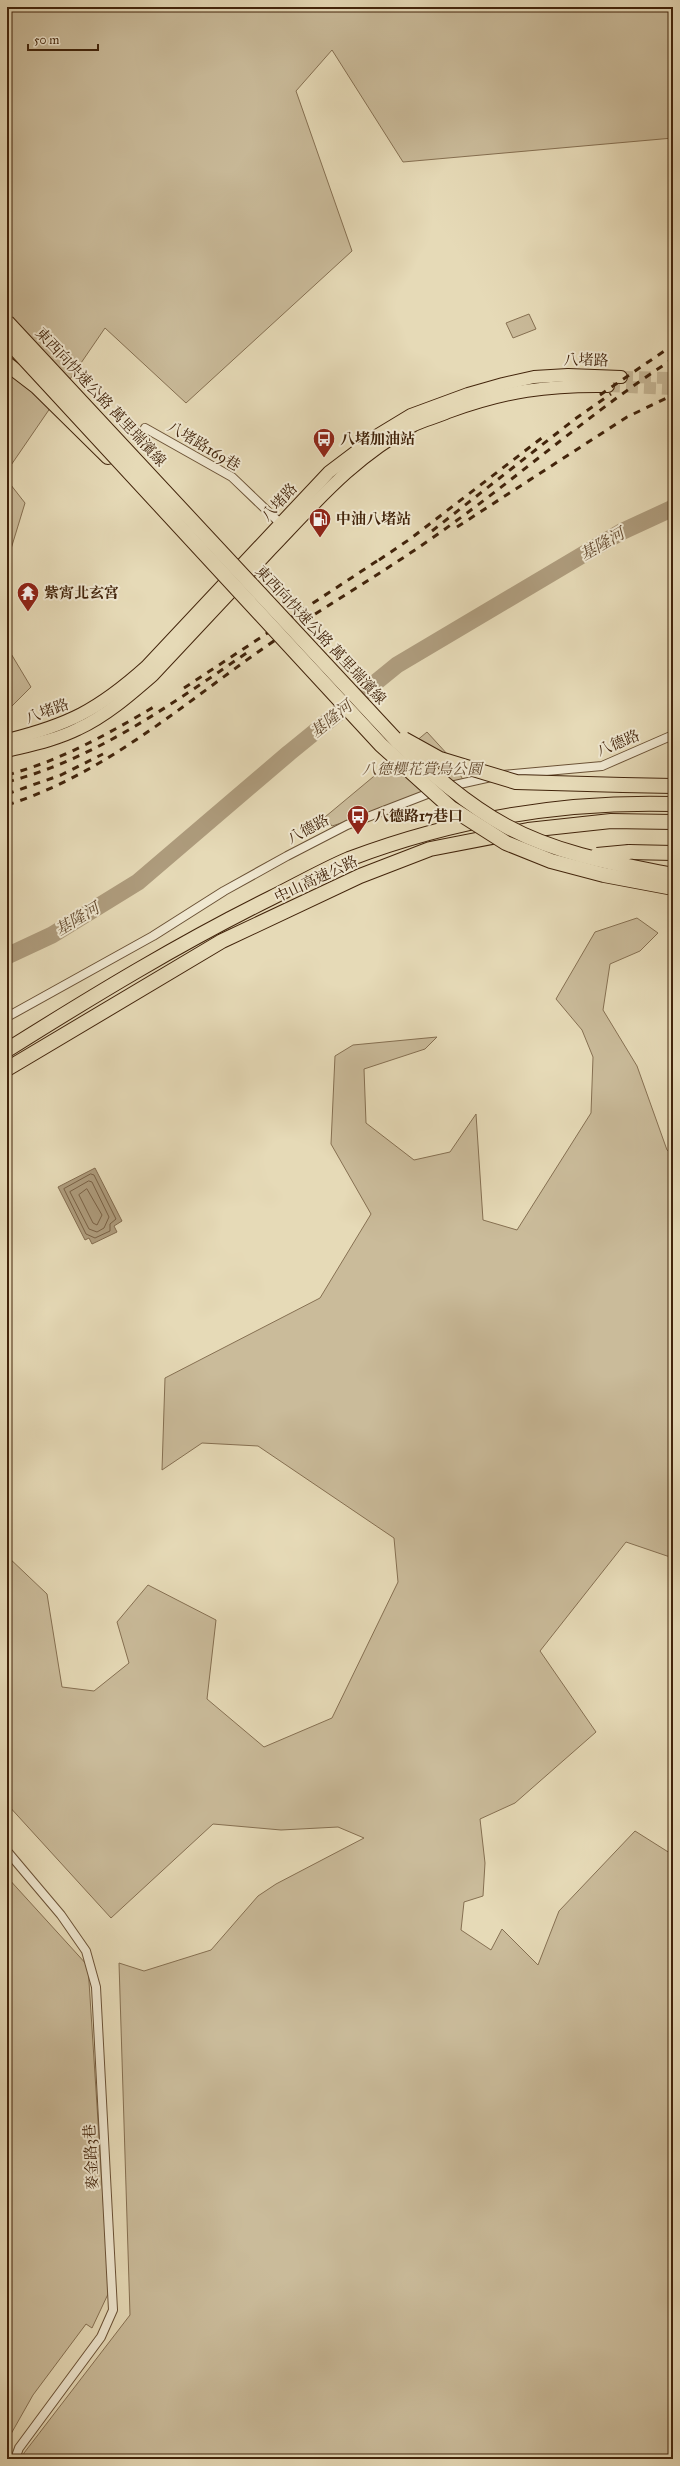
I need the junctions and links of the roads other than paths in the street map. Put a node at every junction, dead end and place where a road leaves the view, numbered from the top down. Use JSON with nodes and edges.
{"nodes":[{"id":1,"x":7,"y":322,"type":"edge"},
{"id":2,"x":7,"y":340,"type":"edge"},
{"id":3,"x":7,"y":351,"type":"edge"},
{"id":4,"x":7,"y":364,"type":"edge"},
{"id":5,"x":621,"y":377,"type":"tunnel mouth"},
{"id":6,"x":608,"y":386,"type":"tunnel mouth"},
{"id":7,"x":70,"y":388,"type":"junction"},
{"id":8,"x":145,"y":428,"type":"dead end"},
{"id":9,"x":281,"y":524,"type":"junction"},
{"id":10,"x":179,"y":525,"type":"junction"},
{"id":11,"x":673,"y":735,"type":"edge"},
{"id":12,"x":7,"y":740,"type":"edge"},
{"id":13,"x":7,"y":751,"type":"edge"},
{"id":14,"x":673,"y":786,"type":"edge"},
{"id":15,"x":673,"y":804,"type":"edge"},
{"id":16,"x":673,"y":822,"type":"edge"},
{"id":17,"x":673,"y":853,"type":"edge"},
{"id":18,"x":673,"y":875,"type":"edge"},
{"id":19,"x":673,"y":888,"type":"edge"},
{"id":20,"x":7,"y":1017,"type":"edge"},
{"id":21,"x":7,"y":1050,"type":"edge"},
{"id":22,"x":7,"y":1069,"type":"edge"},
{"id":23,"x":7,"y":1852,"type":"edge"},
{"id":24,"x":15,"y":2459,"type":"edge"}],
"edges":[{"from":1,"to":18,"type":"highway","name":"東西向快速公路 萬里瑞濱線","bridge":true},
{"from":2,"to":7,"type":"highway"},
{"from":2,"to":10,"type":"highway","name":"東西向快速公路 萬里瑞濱線","bridge":true},
{"from":3,"to":7,"type":"highway"},
{"from":4,"to":10,"type":"highway","bridge":true},
{"from":5,"to":9,"type":"main road","name":"八堵路"},
{"from":6,"to":13,"type":"main road","name":"八堵路"},
{"from":7,"to":14,"type":"highway","bridge":true},
{"from":7,"to":17,"type":"highway","bridge":true},
{"from":8,"to":9,"type":"street","name":"八堵路169巷"},
{"from":9,"to":12,"type":"main road","name":"八堵路"},
{"from":10,"to":19,"type":"highway","name":"東西向快速公路 萬里瑞濱線","bridge":true},
{"from":11,"to":20,"type":"street","name":"八德路"},
{"from":15,"to":21,"type":"highway","name":"中山高速公路"},
{"from":16,"to":22,"type":"highway","name":"中山高速公路"},
{"from":23,"to":24,"type":"street","name":"麥金路3巷"}]}
